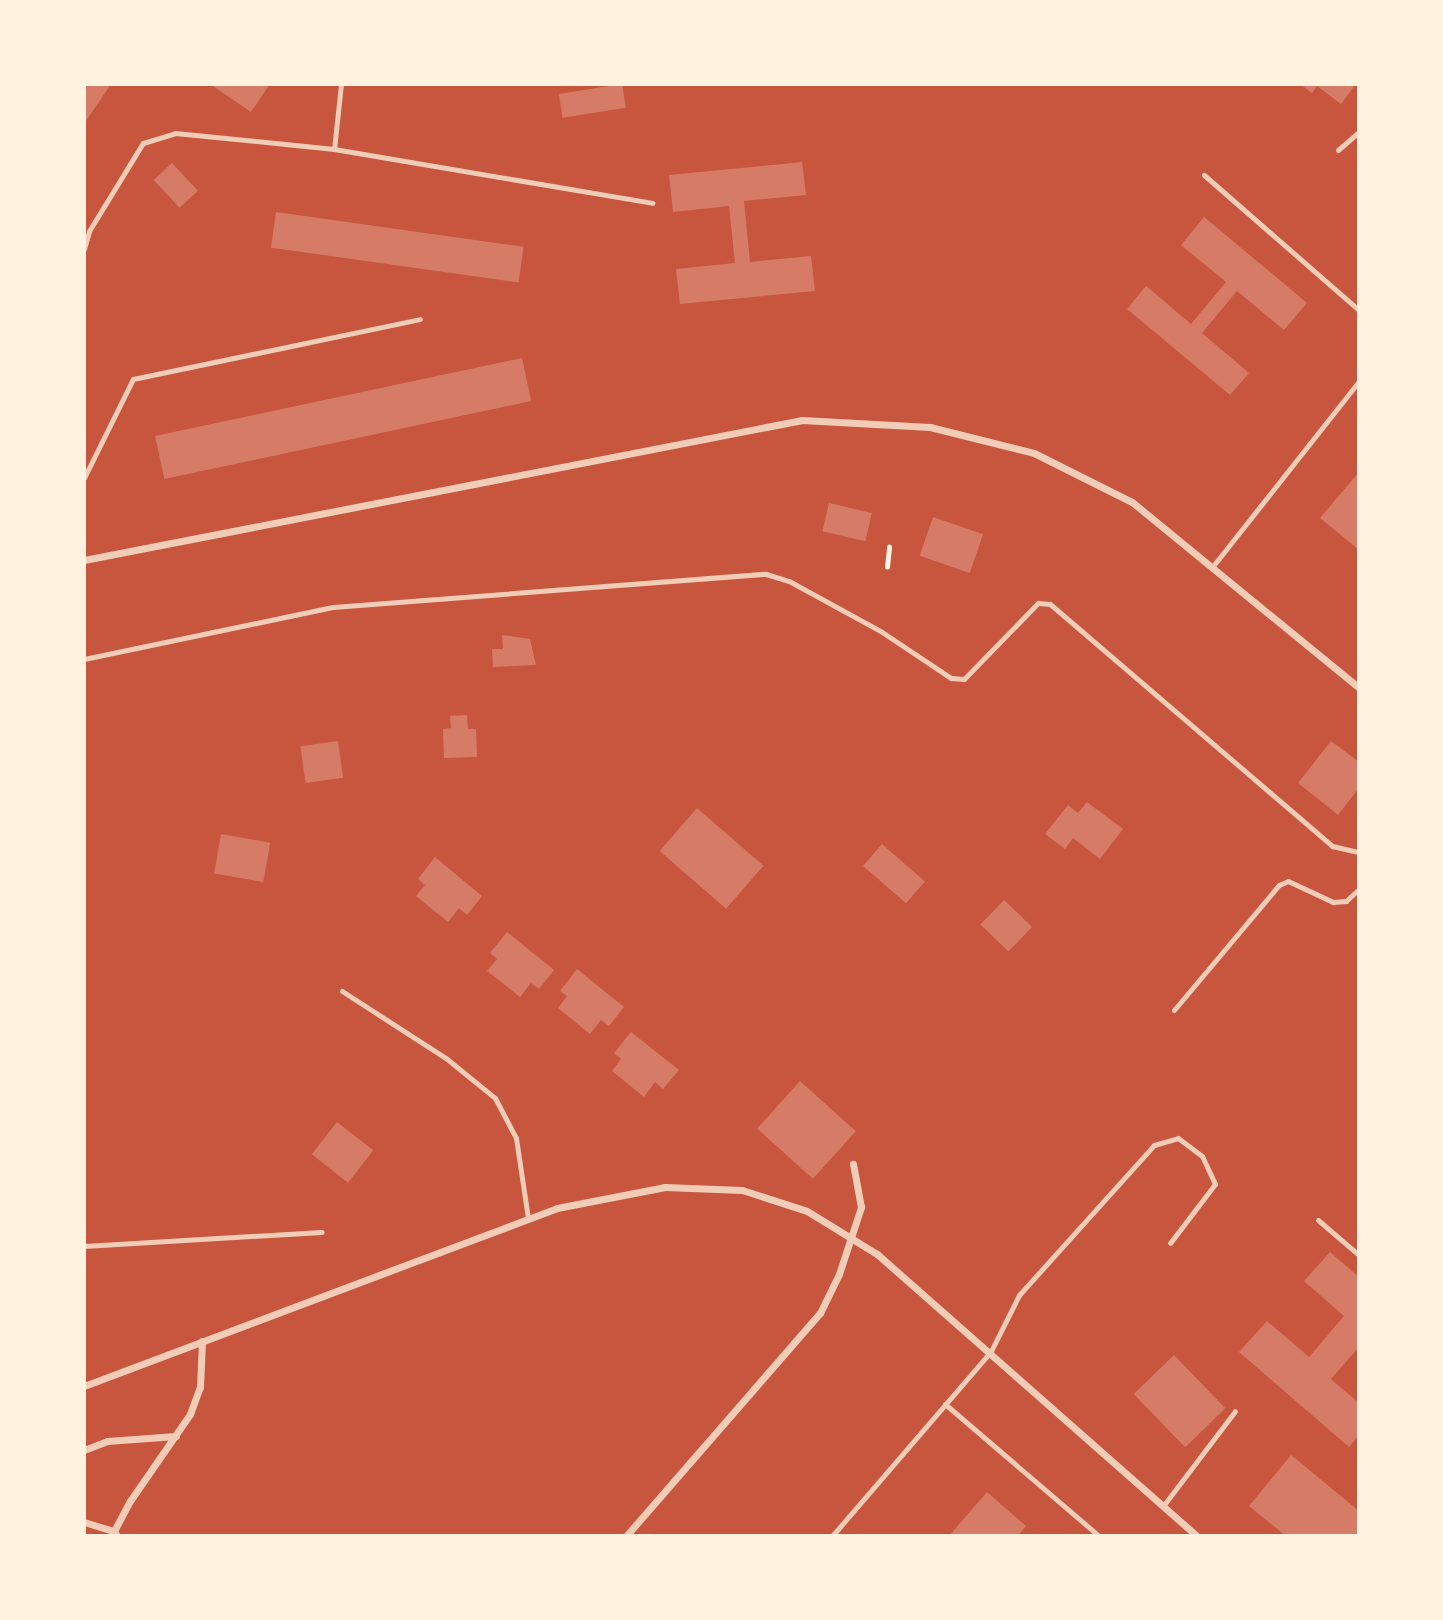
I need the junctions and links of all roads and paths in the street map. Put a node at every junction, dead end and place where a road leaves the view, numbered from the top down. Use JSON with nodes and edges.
{"nodes":[{"id":1,"x":341,"y":84,"type":"edge"},
{"id":2,"x":1359,"y":132,"type":"edge"},
{"id":3,"x":334,"y":149,"type":"junction"},
{"id":4,"x":1338,"y":150,"type":"dead end"},
{"id":5,"x":1204,"y":175,"type":"dead end"},
{"id":6,"x":652,"y":204,"type":"dead end"},
{"id":7,"x":84,"y":249,"type":"edge"},
{"id":8,"x":1359,"y":310,"type":"edge"},
{"id":9,"x":420,"y":319,"type":"dead end"},
{"id":10,"x":1359,"y":380,"type":"edge"},
{"id":11,"x":84,"y":478,"type":"edge"},
{"id":12,"x":889,"y":547,"type":"dead end"},
{"id":13,"x":84,"y":560,"type":"edge"},
{"id":14,"x":1213,"y":566,"type":"junction"},
{"id":15,"x":887,"y":567,"type":"dead end"},
{"id":16,"x":84,"y":659,"type":"edge"},
{"id":17,"x":1359,"y":688,"type":"edge"},
{"id":18,"x":1359,"y":852,"type":"edge"},
{"id":19,"x":1359,"y":889,"type":"edge"},
{"id":20,"x":342,"y":992,"type":"dead end"},
{"id":21,"x":1174,"y":1010,"type":"dead end"},
{"id":22,"x":853,"y":1164,"type":"dead end"},
{"id":23,"x":527,"y":1218,"type":"junction"},
{"id":24,"x":1318,"y":1220,"type":"dead end"},
{"id":25,"x":322,"y":1233,"type":"dead end"},
{"id":26,"x":852,"y":1236,"type":"junction"},
{"id":27,"x":1170,"y":1242,"type":"dead end"},
{"id":28,"x":84,"y":1246,"type":"edge"},
{"id":29,"x":1359,"y":1255,"type":"edge"},
{"id":30,"x":202,"y":1341,"type":"junction"},
{"id":31,"x":991,"y":1351,"type":"junction"},
{"id":32,"x":84,"y":1386,"type":"edge"},
{"id":33,"x":945,"y":1404,"type":"junction"},
{"id":34,"x":1235,"y":1411,"type":"dead end"},
{"id":35,"x":176,"y":1436,"type":"junction"},
{"id":36,"x":84,"y":1450,"type":"edge"},
{"id":37,"x":1163,"y":1506,"type":"junction"},
{"id":38,"x":84,"y":1522,"type":"edge"},
{"id":39,"x":115,"y":1534,"type":"edge"},
{"id":40,"x":626,"y":1536,"type":"edge"},
{"id":41,"x":832,"y":1536,"type":"edge"},
{"id":42,"x":1099,"y":1536,"type":"edge"},
{"id":43,"x":1197,"y":1536,"type":"edge"}],
"edges":[{"from":1,"to":3,"type":"lane"},
{"from":2,"to":4,"type":"lane"},
{"from":3,"to":6,"type":"lane"},
{"from":3,"to":7,"type":"lane"},
{"from":5,"to":8,"type":"lane"},
{"from":9,"to":11,"type":"lane"},
{"from":10,"to":14,"type":"lane"},
{"from":12,"to":15,"type":"path"},
{"from":13,"to":14,"type":"street"},
{"from":14,"to":17,"type":"street"},
{"from":16,"to":18,"type":"lane"},
{"from":19,"to":21,"type":"lane"},
{"from":20,"to":23,"type":"lane"},
{"from":22,"to":26,"type":"street"},
{"from":23,"to":26,"type":"street"},
{"from":23,"to":30,"type":"street"},
{"from":24,"to":29,"type":"lane"},
{"from":25,"to":28,"type":"lane"},
{"from":26,"to":31,"type":"street"},
{"from":26,"to":40,"type":"street"},
{"from":27,"to":31,"type":"lane"},
{"from":30,"to":32,"type":"street"},
{"from":30,"to":35,"type":"street"},
{"from":31,"to":33,"type":"lane"},
{"from":31,"to":37,"type":"street"},
{"from":33,"to":41,"type":"lane"},
{"from":33,"to":42,"type":"lane"},
{"from":34,"to":37,"type":"lane"},
{"from":35,"to":36,"type":"street"},
{"from":35,"to":39,"type":"street"},
{"from":37,"to":43,"type":"street"},
{"from":38,"to":39,"type":"street"}]}
